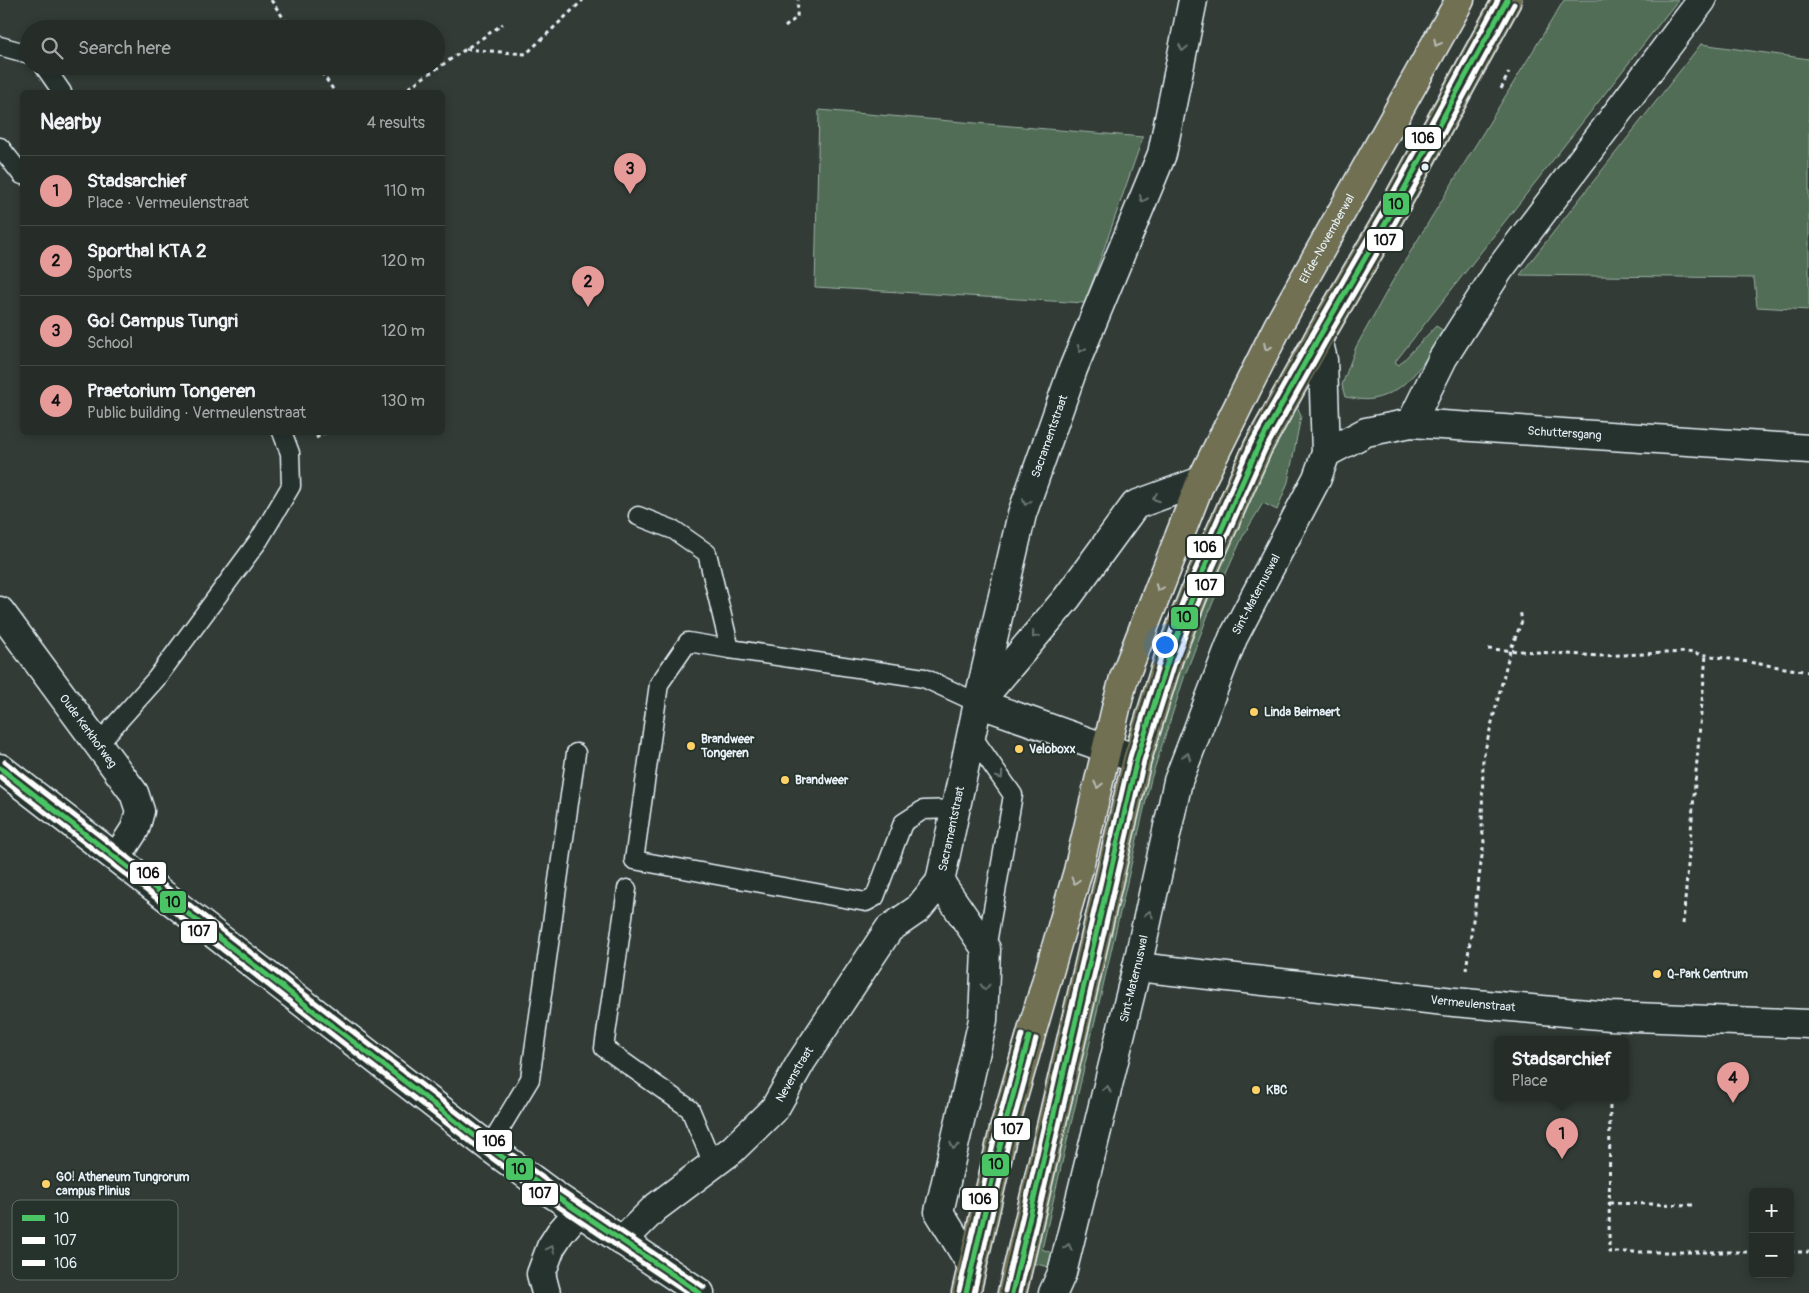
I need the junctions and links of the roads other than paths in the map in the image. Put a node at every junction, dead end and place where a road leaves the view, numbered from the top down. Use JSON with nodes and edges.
{"nodes":[{"id":1,"x":1193,"y":0,"type":"edge"},
{"id":2,"x":1460,"y":0,"type":"edge"},
{"id":3,"x":1507,"y":0,"type":"edge"},
{"id":4,"x":1702,"y":0,"type":"edge"},
{"id":5,"x":0,"y":46,"type":"edge"},
{"id":6,"x":20,"y":52,"type":"edge"},
{"id":7,"x":50,"y":75,"type":"edge"},
{"id":8,"x":61,"y":90,"type":"edge"},
{"id":9,"x":0,"y":147,"type":"edge"},
{"id":10,"x":20,"y":172,"type":"edge"},
{"id":11,"x":1318,"y":339,"type":"junction"},
{"id":12,"x":1411,"y":423,"type":"junction"},
{"id":13,"x":283,"y":435,"type":"edge"},
{"id":14,"x":1809,"y":449,"type":"edge"},
{"id":15,"x":1326,"y":453,"type":"junction"},
{"id":16,"x":1201,"y":481,"type":"junction"},
{"id":17,"x":638,"y":516,"type":"dead end"},
{"id":18,"x":0,"y":611,"type":"edge"},
{"id":19,"x":730,"y":649,"type":"junction"},
{"id":20,"x":978,"y":703,"type":"junction"},
{"id":21,"x":972,"y":736,"type":"junction"},
{"id":22,"x":98,"y":744,"type":"junction"},
{"id":23,"x":1106,"y":748,"type":"junction"},
{"id":24,"x":576,"y":753,"type":"dead end"},
{"id":25,"x":1137,"y":758,"type":"junction"},
{"id":26,"x":0,"y":768,"type":"edge"},
{"id":27,"x":956,"y":809,"type":"junction"},
{"id":28,"x":117,"y":857,"type":"junction"},
{"id":29,"x":940,"y":882,"type":"junction"},
{"id":30,"x":627,"y":889,"type":"dead end"},
{"id":31,"x":986,"y":949,"type":"junction"},
{"id":32,"x":1137,"y":967,"type":"junction"},
{"id":33,"x":1809,"y":1024,"type":"edge"},
{"id":34,"x":489,"y":1147,"type":"junction"},
{"id":35,"x":713,"y":1164,"type":"junction"},
{"id":36,"x":578,"y":1212,"type":"junction"},
{"id":37,"x":622,"y":1241,"type":"junction"},
{"id":38,"x":972,"y":1266,"type":"junction"},
{"id":39,"x":546,"y":1293,"type":"edge"},
{"id":40,"x":700,"y":1293,"type":"edge"},
{"id":41,"x":966,"y":1293,"type":"edge"},
{"id":42,"x":1012,"y":1293,"type":"edge"},
{"id":43,"x":1053,"y":1293,"type":"edge"}],
"edges":[{"from":1,"to":20,"type":"street","name":"Sacramentstraat","one_way":true},
{"from":2,"to":16,"type":"main road","name":"Elfde-Novemberwal","one_way":true},
{"from":3,"to":11,"type":"main road"},
{"from":4,"to":12,"type":"street"},
{"from":5,"to":6,"type":"lane"},
{"from":7,"to":8,"type":"lane"},
{"from":9,"to":10,"type":"lane"},
{"from":11,"to":15,"type":"street","name":"Sint-Maternuswal"},
{"from":11,"to":25,"type":"main road"},
{"from":12,"to":14,"type":"street","name":"Schuttersgang"},
{"from":12,"to":15,"type":"street","name":"Schuttersgang"},
{"from":13,"to":22,"type":"lane"},
{"from":32,"to":15,"type":"street","name":"Sint-Maternuswal","one_way":true},
{"from":16,"to":20,"type":"street","one_way":true},
{"from":16,"to":23,"type":"main road","one_way":true},
{"from":17,"to":19,"type":"lane"},
{"from":18,"to":22,"type":"street","name":"Oude Kerkhofweg"},
{"from":19,"to":20,"type":"lane"},
{"from":19,"to":27,"type":"lane"},
{"from":20,"to":21,"type":"street","name":"Sacramentstraat"},
{"from":20,"to":23,"type":"street"},
{"from":21,"to":27,"type":"street","name":"Sacramentstraat"},
{"from":21,"to":31,"type":"lane","one_way":true},
{"from":22,"to":28,"type":"street","name":"Oude Kerkhofweg"},
{"from":23,"to":25,"type":"street"},
{"from":23,"to":38,"type":"main road","one_way":true},
{"from":24,"to":34,"type":"lane"},
{"from":25,"to":42,"type":"main road"},
{"from":26,"to":28,"type":"street"},
{"from":27,"to":29,"type":"street","name":"Sacramentstraat"},
{"from":28,"to":34,"type":"street"},
{"from":29,"to":31,"type":"street"},
{"from":29,"to":35,"type":"street","name":"Nevenstraat"},
{"from":30,"to":35,"type":"lane"},
{"from":31,"to":38,"type":"street","one_way":true},
{"from":32,"to":33,"type":"street","name":"Vermeulenstraat"},
{"from":43,"to":32,"type":"street","name":"Sint-Maternuswal","one_way":true},
{"from":34,"to":36,"type":"street"},
{"from":35,"to":37,"type":"street","name":"Nevenstraat"},
{"from":36,"to":37,"type":"street"},
{"from":39,"to":36,"type":"street","one_way":true},
{"from":37,"to":40,"type":"street"},
{"from":38,"to":41,"type":"main road"}]}
